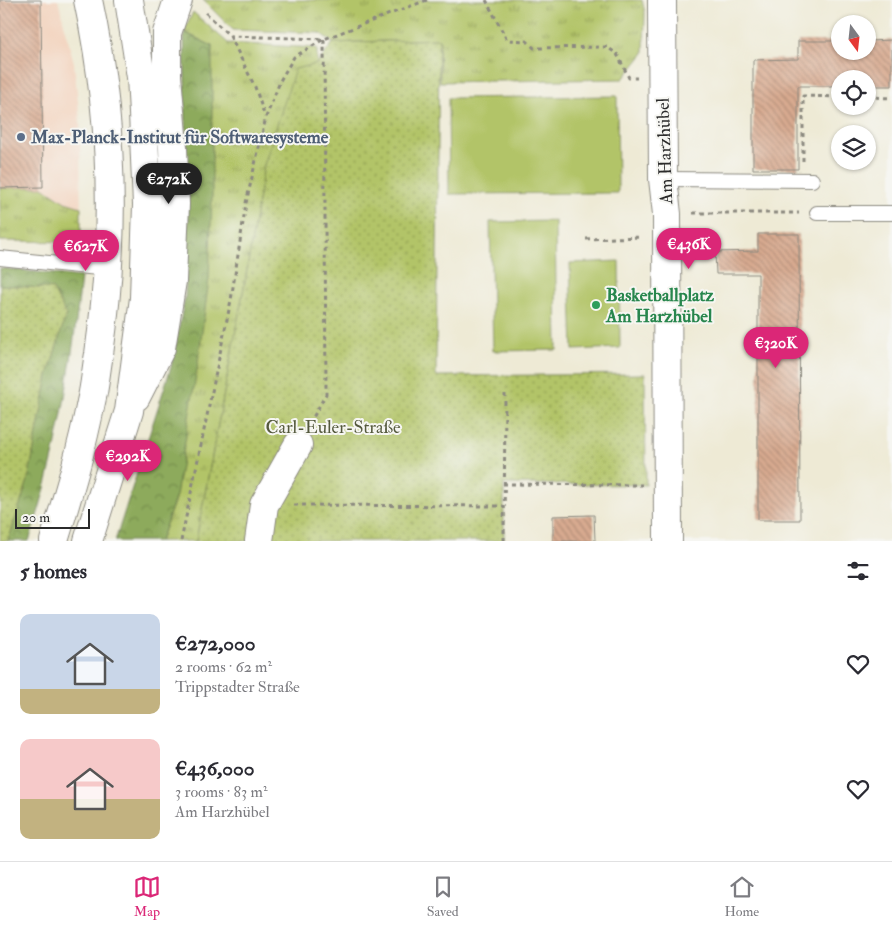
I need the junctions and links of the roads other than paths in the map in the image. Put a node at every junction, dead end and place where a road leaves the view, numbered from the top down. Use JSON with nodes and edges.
{"nodes":[{"id":1,"x":88,"y":0,"type":"edge"},
{"id":2,"x":129,"y":0,"type":"edge"},
{"id":3,"x":178,"y":0,"type":"edge"},
{"id":4,"x":662,"y":0,"type":"edge"},
{"id":5,"x":663,"y":179,"type":"junction"},
{"id":6,"x":812,"y":180,"type":"dead end"},
{"id":7,"x":817,"y":213,"type":"road end"},
{"id":8,"x":892,"y":213,"type":"edge"},
{"id":9,"x":0,"y":258,"type":"edge"},
{"id":10,"x":108,"y":269,"type":"junction"},
{"id":11,"x":129,"y":411,"type":"junction"},
{"id":12,"x":298,"y":445,"type":"road end"},
{"id":13,"x":54,"y":541,"type":"edge"},
{"id":14,"x":88,"y":541,"type":"edge"},
{"id":15,"x":259,"y":541,"type":"edge"},
{"id":16,"x":668,"y":541,"type":"edge"}],
"edges":[{"from":1,"to":10,"type":"main road"},
{"from":2,"to":11,"type":"main road"},
{"from":3,"to":11,"type":"main road"},
{"from":4,"to":5,"type":"main road","name":"Am Harzhübel"},
{"from":5,"to":6,"type":"lane"},
{"from":5,"to":16,"type":"main road","name":"Am Harzhübel"},
{"from":7,"to":8,"type":"lane"},
{"from":9,"to":10,"type":"lane"},
{"from":10,"to":13,"type":"main road"},
{"from":11,"to":14,"type":"main road"},
{"from":12,"to":15,"type":"main road"}]}
